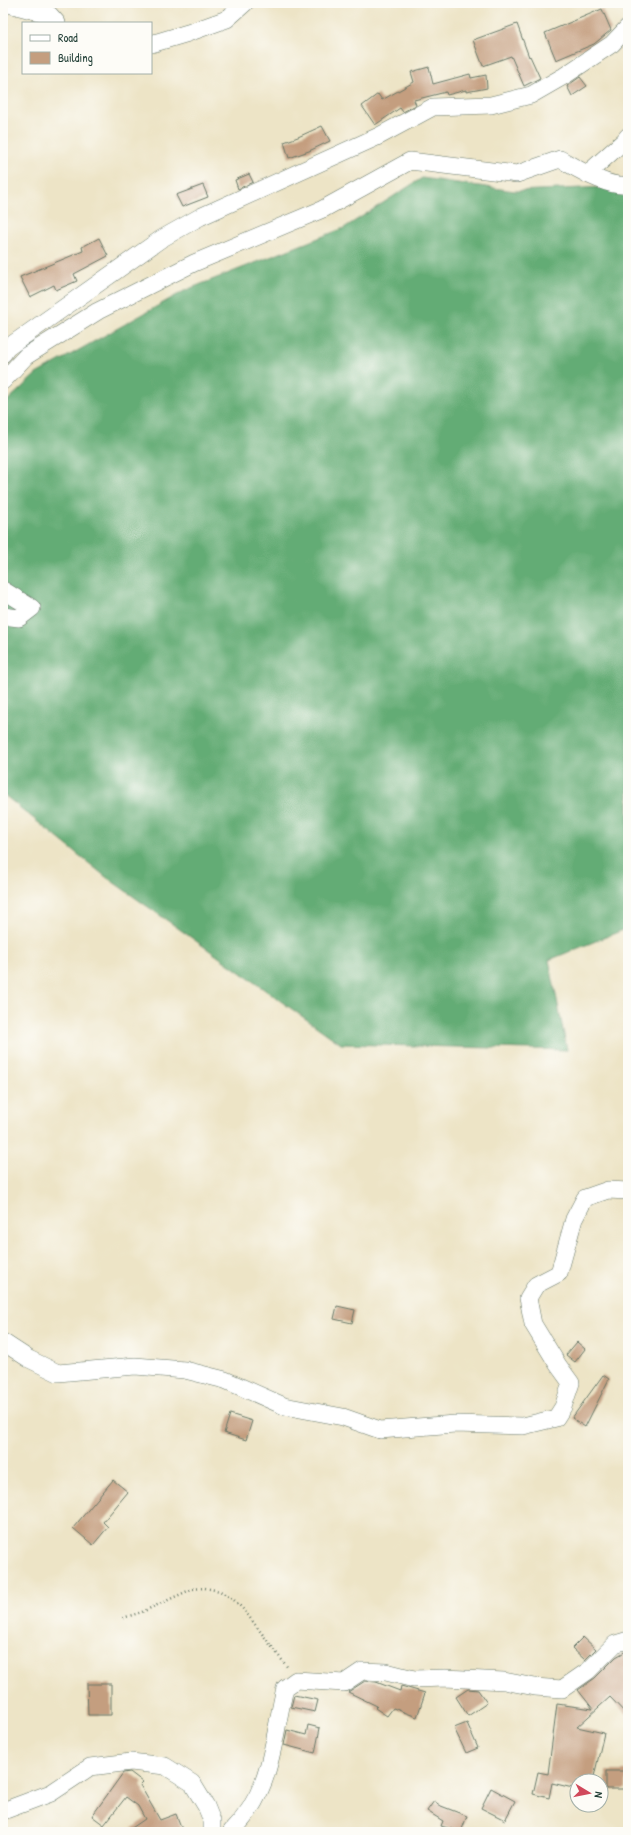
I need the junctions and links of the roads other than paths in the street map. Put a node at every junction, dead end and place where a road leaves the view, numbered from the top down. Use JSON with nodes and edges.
{"nodes":[{"id":1,"x":4,"y":3,"type":"edge"},
{"id":2,"x":245,"y":3,"type":"edge"},
{"id":3,"x":56,"y":22,"type":"edge"},
{"id":4,"x":628,"y":27,"type":"edge"},
{"id":5,"x":152,"y":44,"type":"edge"},
{"id":6,"x":628,"y":136,"type":"edge"},
{"id":7,"x":587,"y":174,"type":"junction"},
{"id":8,"x":628,"y":185,"type":"edge"},
{"id":9,"x":3,"y":354,"type":"edge"},
{"id":10,"x":3,"y":381,"type":"edge"},
{"id":11,"x":3,"y":590,"type":"edge"},
{"id":12,"x":3,"y":616,"type":"edge"},
{"id":13,"x":628,"y":1191,"type":"edge"},
{"id":14,"x":3,"y":1342,"type":"edge"},
{"id":15,"x":628,"y":1640,"type":"edge"},
{"id":16,"x":3,"y":1811,"type":"edge"},
{"id":17,"x":212,"y":1832,"type":"edge"},
{"id":18,"x":231,"y":1832,"type":"edge"}],
"edges":[{"from":1,"to":3,"type":"street"},
{"from":2,"to":5,"type":"street"},
{"from":4,"to":9,"type":"street"},
{"from":6,"to":7,"type":"street"},
{"from":7,"to":8,"type":"street"},
{"from":7,"to":10,"type":"street"},
{"from":11,"to":12,"type":"street"},
{"from":13,"to":14,"type":"street"},
{"from":15,"to":18,"type":"street"},
{"from":16,"to":17,"type":"street"}]}
